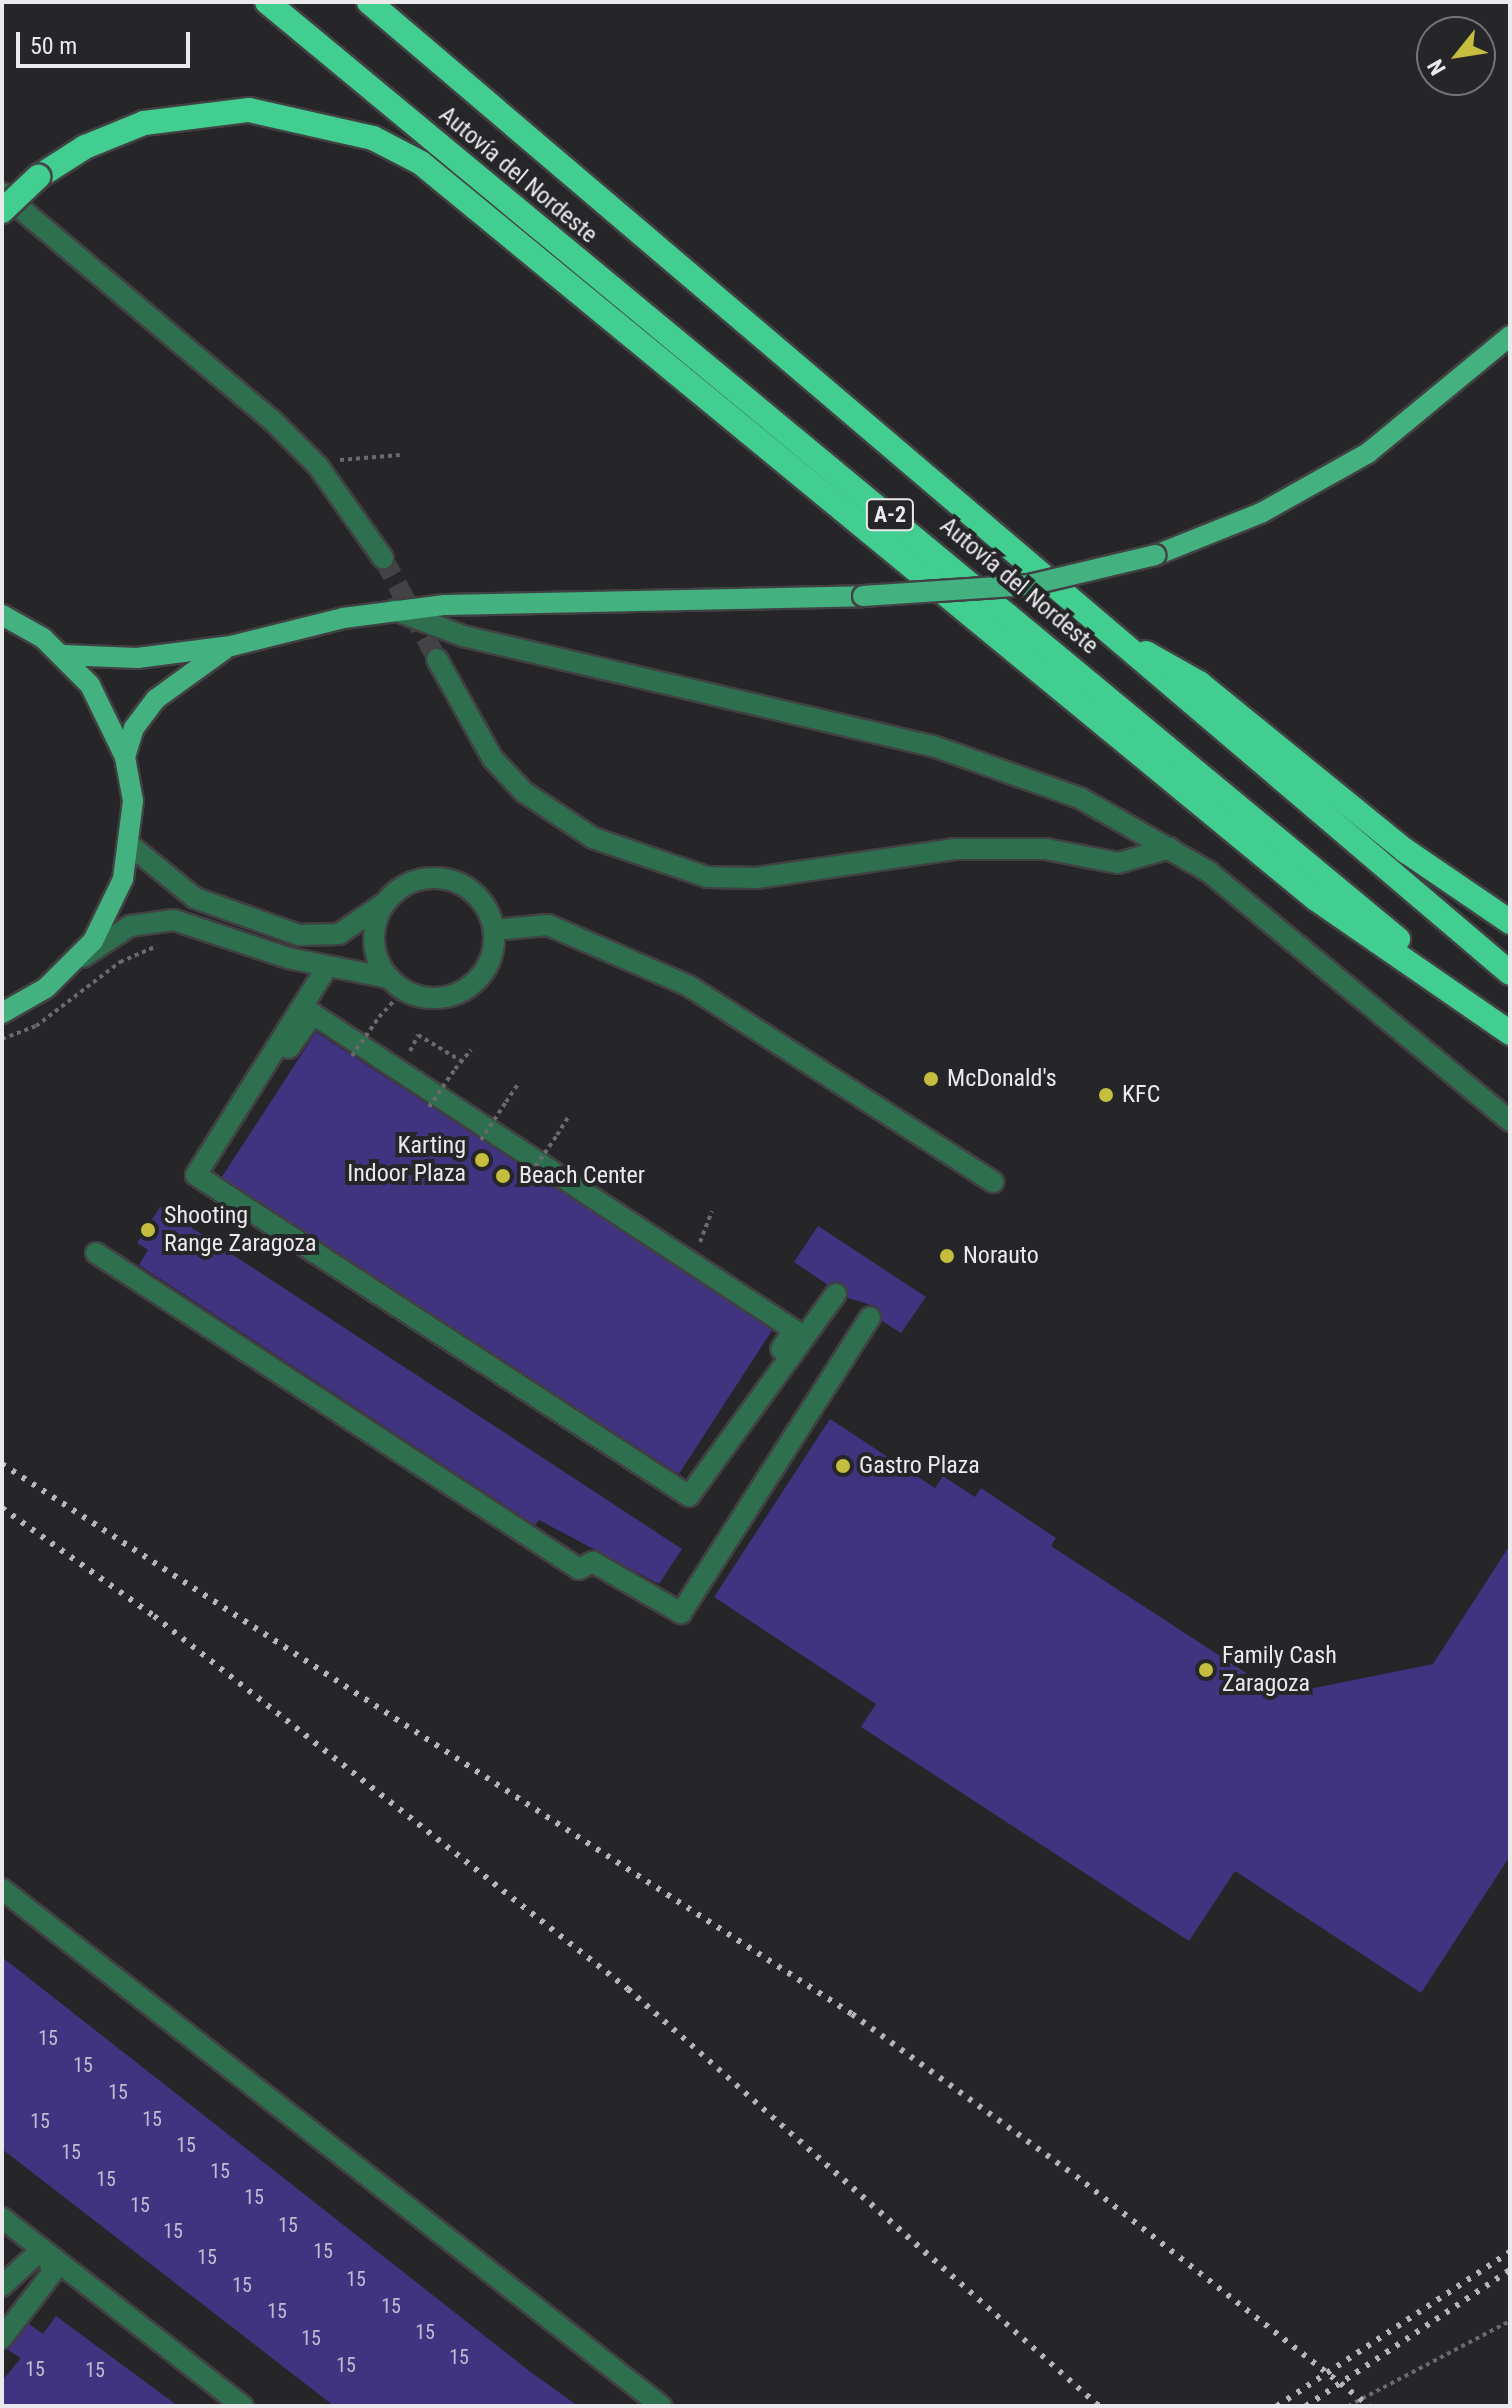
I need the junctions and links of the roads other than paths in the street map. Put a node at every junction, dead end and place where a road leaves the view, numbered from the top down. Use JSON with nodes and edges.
{"nodes":[{"id":1,"x":267,"y":2,"type":"edge"},
{"id":2,"x":369,"y":2,"type":"edge"},
{"id":3,"x":2,"y":193,"type":"edge"},
{"id":4,"x":2,"y":211,"type":"edge"},
{"id":5,"x":1510,"y":336,"type":"edge"},
{"id":6,"x":383,"y":558,"type":"tunnel mouth"},
{"id":7,"x":394,"y":610,"type":"junction"},
{"id":8,"x":2,"y":615,"type":"edge"},
{"id":9,"x":1115,"y":634,"type":"junction"},
{"id":10,"x":231,"y":646,"type":"junction"},
{"id":11,"x":63,"y":655,"type":"junction"},
{"id":12,"x":437,"y":659,"type":"tunnel mouth"},
{"id":13,"x":125,"y":757,"type":"junction"},
{"id":14,"x":131,"y":846,"type":"junction"},
{"id":15,"x":1170,"y":848,"type":"junction"},
{"id":16,"x":386,"y":901,"type":"junction"},
{"id":17,"x":1510,"y":922,"type":"edge"},
{"id":18,"x":494,"y":930,"type":"junction"},
{"id":19,"x":71,"y":967,"type":"junction"},
{"id":20,"x":327,"y":967,"type":"junction"},
{"id":21,"x":1510,"y":973,"type":"edge"},
{"id":22,"x":397,"y":984,"type":"junction"},
{"id":23,"x":2,"y":1013,"type":"edge"},
{"id":24,"x":1510,"y":1033,"type":"edge"},
{"id":25,"x":1510,"y":1121,"type":"edge"},
{"id":26,"x":205,"y":1159,"type":"junction"},
{"id":27,"x":993,"y":1182,"type":"dead end"},
{"id":28,"x":96,"y":1253,"type":"dead end"},
{"id":29,"x":836,"y":1294,"type":"dead end"},
{"id":30,"x":870,"y":1317,"type":"dead end"},
{"id":31,"x":718,"y":1457,"type":"junction"},
{"id":32,"x":2,"y":1889,"type":"edge"},
{"id":33,"x":2,"y":1903,"type":"edge"},
{"id":34,"x":2,"y":2218,"type":"edge"},
{"id":35,"x":2,"y":2234,"type":"edge"},
{"id":36,"x":43,"y":2258,"type":"junction"},
{"id":37,"x":2,"y":2286,"type":"edge"},
{"id":38,"x":2,"y":2338,"type":"edge"},
{"id":39,"x":226,"y":2406,"type":"edge"},
{"id":40,"x":243,"y":2406,"type":"edge"},
{"id":41,"x":645,"y":2406,"type":"edge"},
{"id":42,"x":661,"y":2406,"type":"edge"}],
"edges":[{"from":1,"to":24,"type":"highway","name":"Autovía del Nordeste","number":"A-2"},
{"from":2,"to":9,"type":"highway","name":"Autovía del Nordeste","number":"A-2"},
{"from":3,"to":6,"type":"street"},
{"from":4,"to":24,"type":"highway","bridge":true},
{"from":5,"to":7,"type":"main road","bridge":true},
{"from":7,"to":10,"type":"main road"},
{"from":7,"to":15,"type":"street"},
{"from":8,"to":11,"type":"main road"},
{"from":9,"to":17,"type":"highway"},
{"from":9,"to":21,"type":"highway","name":"Autovía del Nordeste","number":"A-2"},
{"from":10,"to":11,"type":"main road"},
{"from":10,"to":13,"type":"main road"},
{"from":11,"to":13,"type":"main road"},
{"from":12,"to":15,"type":"street"},
{"from":13,"to":14,"type":"main road"},
{"from":14,"to":16,"type":"street"},
{"from":14,"to":19,"type":"main road"},
{"from":15,"to":25,"type":"street"},
{"from":16,"to":18,"type":"street"},
{"from":16,"to":22,"type":"street"},
{"from":18,"to":22,"type":"street"},
{"from":18,"to":27,"type":"street"},
{"from":19,"to":20,"type":"street"},
{"from":19,"to":23,"type":"main road"},
{"from":20,"to":22,"type":"street"},
{"from":20,"to":26,"type":"street"},
{"from":26,"to":31,"type":"street"},
{"from":26,"to":31,"type":"street"},
{"from":28,"to":30,"type":"street"},
{"from":29,"to":31,"type":"street"},
{"from":32,"to":42,"type":"street"},
{"from":33,"to":41,"type":"street"},
{"from":34,"to":36,"type":"street"},
{"from":35,"to":36,"type":"street"},
{"from":36,"to":37,"type":"street"},
{"from":36,"to":38,"type":"street"},
{"from":36,"to":39,"type":"street"},
{"from":36,"to":40,"type":"street"}]}
